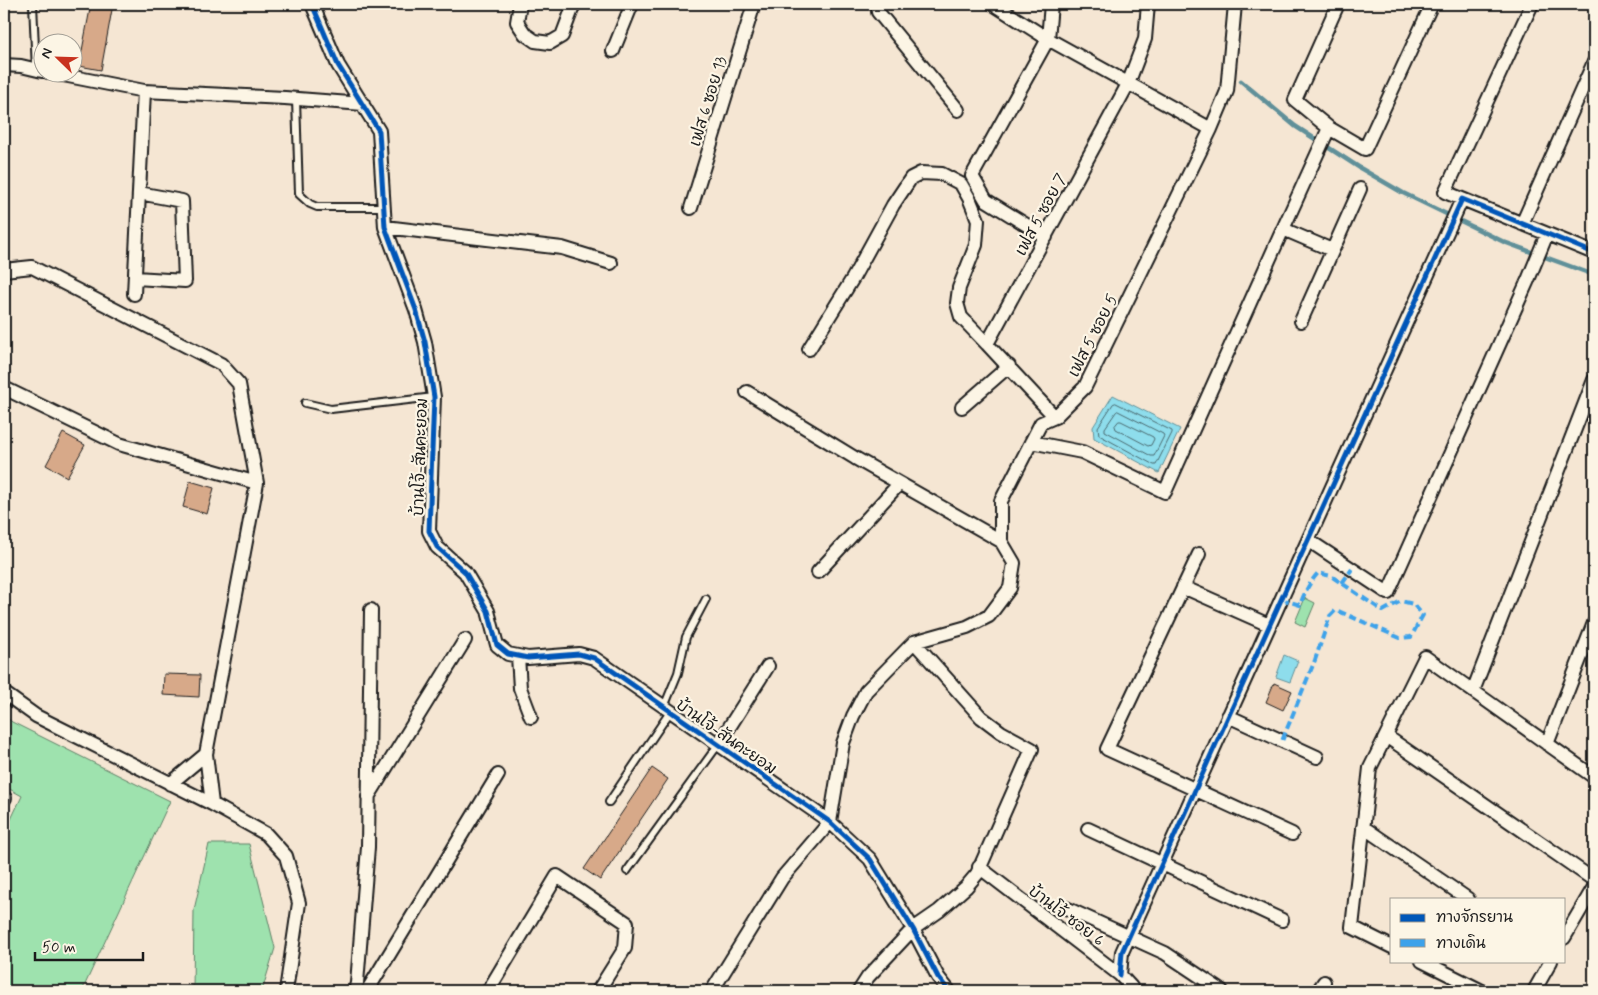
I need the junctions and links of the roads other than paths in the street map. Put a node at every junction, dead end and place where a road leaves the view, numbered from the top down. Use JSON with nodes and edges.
{"nodes":[{"id":1,"x":33,"y":4,"type":"edge"},
{"id":2,"x":312,"y":4,"type":"edge"},
{"id":3,"x":520,"y":4,"type":"edge"},
{"id":4,"x":574,"y":4,"type":"edge"},
{"id":5,"x":632,"y":4,"type":"edge"},
{"id":6,"x":754,"y":4,"type":"edge"},
{"id":7,"x":878,"y":4,"type":"edge"},
{"id":8,"x":993,"y":4,"type":"edge"},
{"id":9,"x":1051,"y":4,"type":"edge"},
{"id":10,"x":1148,"y":4,"type":"edge"},
{"id":11,"x":1235,"y":4,"type":"edge"},
{"id":12,"x":1338,"y":4,"type":"edge"},
{"id":13,"x":1432,"y":4,"type":"edge"},
{"id":14,"x":1532,"y":4,"type":"edge"},
{"id":15,"x":37,"y":32,"type":"edge"},
{"id":16,"x":1048,"y":39,"type":"junction"},
{"id":17,"x":613,"y":51,"type":"dead end"},
{"id":18,"x":1594,"y":62,"type":"edge"},
{"id":19,"x":4,"y":65,"type":"edge"},
{"id":20,"x":32,"y":69,"type":"edge"},
{"id":21,"x":82,"y":79,"type":"edge"},
{"id":22,"x":1128,"y":84,"type":"junction"},
{"id":23,"x":144,"y":91,"type":"junction"},
{"id":24,"x":296,"y":99,"type":"junction"},
{"id":25,"x":363,"y":104,"type":"junction"},
{"id":26,"x":958,"y":110,"type":"dead end"},
{"id":27,"x":1329,"y":128,"type":"junction"},
{"id":28,"x":1212,"y":129,"type":"junction"},
{"id":29,"x":1360,"y":189,"type":"dead end"},
{"id":30,"x":139,"y":193,"type":"junction"},
{"id":31,"x":1460,"y":205,"type":"junction"},
{"id":32,"x":384,"y":207,"type":"junction"},
{"id":33,"x":691,"y":208,"type":"dead end"},
{"id":34,"x":1522,"y":224,"type":"junction"},
{"id":35,"x":385,"y":227,"type":"junction"},
{"id":36,"x":1283,"y":229,"type":"junction"},
{"id":37,"x":1046,"y":237,"type":"junction"},
{"id":38,"x":1545,"y":240,"type":"junction"},
{"id":39,"x":1332,"y":250,"type":"junction"},
{"id":40,"x":1594,"y":253,"type":"edge"},
{"id":41,"x":611,"y":263,"type":"dead end"},
{"id":42,"x":4,"y":270,"type":"edge"},
{"id":43,"x":135,"y":278,"type":"junction"},
{"id":44,"x":134,"y":294,"type":"dead end"},
{"id":45,"x":1301,"y":321,"type":"dead end"},
{"id":46,"x":987,"y":344,"type":"junction"},
{"id":47,"x":809,"y":349,"type":"dead end"},
{"id":48,"x":1008,"y":366,"type":"junction"},
{"id":49,"x":1594,"y":380,"type":"edge"},
{"id":50,"x":4,"y":388,"type":"edge"},
{"id":51,"x":748,"y":392,"type":"dead end"},
{"id":52,"x":434,"y":397,"type":"junction"},
{"id":53,"x":305,"y":403,"type":"dead end"},
{"id":54,"x":962,"y":407,"type":"dead end"},
{"id":55,"x":1055,"y":417,"type":"junction"},
{"id":56,"x":1031,"y":442,"type":"junction"},
{"id":57,"x":257,"y":483,"type":"junction"},
{"id":58,"x":899,"y":484,"type":"junction"},
{"id":59,"x":1308,"y":540,"type":"junction"},
{"id":60,"x":1001,"y":541,"type":"junction"},
{"id":61,"x":1199,"y":554,"type":"dead end"},
{"id":62,"x":818,"y":572,"type":"dead end"},
{"id":63,"x":1184,"y":588,"type":"junction"},
{"id":64,"x":706,"y":599,"type":"dead end"},
{"id":65,"x":372,"y":610,"type":"dead end"},
{"id":66,"x":1594,"y":623,"type":"edge"},
{"id":67,"x":1269,"y":625,"type":"junction"},
{"id":68,"x":465,"y":640,"type":"dead end"},
{"id":69,"x":914,"y":642,"type":"junction"},
{"id":70,"x":518,"y":656,"type":"junction"},
{"id":71,"x":768,"y":666,"type":"dead end"},
{"id":72,"x":1473,"y":691,"type":"junction"},
{"id":73,"x":4,"y":693,"type":"edge"},
{"id":74,"x":667,"y":710,"type":"junction"},
{"id":75,"x":1228,"y":716,"type":"junction"},
{"id":76,"x":531,"y":717,"type":"dead end"},
{"id":77,"x":1386,"y":736,"type":"junction"},
{"id":78,"x":1547,"y":744,"type":"junction"},
{"id":79,"x":718,"y":746,"type":"junction"},
{"id":80,"x":206,"y":754,"type":"junction"},
{"id":81,"x":1318,"y":757,"type":"dead end"},
{"id":82,"x":498,"y":775,"type":"dead end"},
{"id":83,"x":1594,"y":777,"type":"edge"},
{"id":84,"x":170,"y":784,"type":"junction"},
{"id":85,"x":1195,"y":790,"type":"junction"},
{"id":86,"x":368,"y":797,"type":"junction"},
{"id":87,"x":609,"y":802,"type":"dead end"},
{"id":88,"x":212,"y":804,"type":"junction"},
{"id":89,"x":830,"y":822,"type":"junction"},
{"id":90,"x":1363,"y":827,"type":"junction"},
{"id":91,"x":1088,"y":829,"type":"dead end"},
{"id":92,"x":1292,"y":834,"type":"dead end"},
{"id":93,"x":1162,"y":864,"type":"junction"},
{"id":94,"x":979,"y":867,"type":"junction"},
{"id":95,"x":627,"y":871,"type":"dead end"},
{"id":96,"x":1594,"y":880,"type":"edge"},
{"id":97,"x":1594,"y":887,"type":"edge"},
{"id":98,"x":1467,"y":898,"type":"edge"},
{"id":99,"x":1066,"y":908,"type":"dead end"},
{"id":100,"x":1282,"y":920,"type":"dead end"},
{"id":101,"x":913,"y":929,"type":"junction"},
{"id":102,"x":1566,"y":935,"type":"edge"},
{"id":103,"x":1128,"y":938,"type":"junction"},
{"id":104,"x":1390,"y":945,"type":"edge"},
{"id":105,"x":1424,"y":962,"type":"edge"},
{"id":106,"x":1550,"y":962,"type":"edge"},
{"id":107,"x":1120,"y":975,"type":"junction"},
{"id":108,"x":1133,"y":990,"type":"edge"},
{"id":109,"x":286,"y":991,"type":"edge"},
{"id":110,"x":354,"y":991,"type":"edge"},
{"id":111,"x":367,"y":991,"type":"edge"},
{"id":112,"x":488,"y":991,"type":"edge"},
{"id":113,"x":598,"y":991,"type":"edge"},
{"id":114,"x":712,"y":991,"type":"edge"},
{"id":115,"x":859,"y":991,"type":"edge"},
{"id":116,"x":949,"y":991,"type":"edge"},
{"id":117,"x":1222,"y":991,"type":"edge"},
{"id":118,"x":1482,"y":991,"type":"edge"},
{"id":119,"x":1534,"y":991,"type":"edge"}],
"edges":[{"from":1,"to":15,"type":"lane"},
{"from":2,"to":25,"type":"street","name":"บ้านโจ้-สันคะยอม"},
{"from":3,"to":4,"type":"street"},
{"from":5,"to":17,"type":"street"},
{"from":6,"to":33,"type":"street","name":"เฟส 6 ซอย 13"},
{"from":7,"to":26,"type":"street"},
{"from":8,"to":16,"type":"street"},
{"from":9,"to":16,"type":"street"},
{"from":10,"to":22,"type":"street","name":"เฟส 5 ซอย 7"},
{"from":11,"to":28,"type":"street","name":"เฟส 5 ซอย 5"},
{"from":12,"to":27,"type":"street"},
{"from":13,"to":27,"type":"street"},
{"from":14,"to":31,"type":"street"},
{"from":16,"to":22,"type":"street"},
{"from":16,"to":37,"type":"street"},
{"from":18,"to":34,"type":"street"},
{"from":19,"to":20,"type":"street"},
{"from":21,"to":23,"type":"street"},
{"from":22,"to":28,"type":"street"},
{"from":22,"to":37,"type":"street","name":"เฟส 5 ซอย 7"},
{"from":23,"to":24,"type":"street"},
{"from":23,"to":30,"type":"street"},
{"from":24,"to":25,"type":"street"},
{"from":24,"to":32,"type":"lane"},
{"from":25,"to":32,"type":"street","name":"บ้านโจ้-สันคะยอม"},
{"from":27,"to":36,"type":"street"},
{"from":28,"to":55,"type":"street","name":"เฟส 5 ซอย 5"},
{"from":29,"to":39,"type":"street"},
{"from":30,"to":43,"type":"street"},
{"from":30,"to":43,"type":"street"},
{"from":31,"to":34,"type":"street"},
{"from":31,"to":59,"type":"street"},
{"from":32,"to":35,"type":"street","name":"บ้านโจ้-สันคะยอม"},
{"from":34,"to":38,"type":"street"},
{"from":35,"to":41,"type":"street"},
{"from":35,"to":52,"type":"street","name":"บ้านโจ้-สันคะยอม"},
{"from":36,"to":39,"type":"street"},
{"from":36,"to":56,"type":"street"},
{"from":37,"to":46,"type":"street","name":"เฟส 5 ซอย 7"},
{"from":38,"to":40,"type":"street"},
{"from":38,"to":59,"type":"street"},
{"from":39,"to":45,"type":"street"},
{"from":42,"to":57,"type":"street"},
{"from":43,"to":44,"type":"street"},
{"from":46,"to":47,"type":"street"},
{"from":46,"to":48,"type":"street"},
{"from":48,"to":54,"type":"street"},
{"from":48,"to":55,"type":"street"},
{"from":49,"to":72,"type":"street"},
{"from":50,"to":57,"type":"street"},
{"from":51,"to":58,"type":"street"},
{"from":52,"to":53,"type":"lane"},
{"from":52,"to":70,"type":"street","name":"บ้านโจ้-สันคะยอม"},
{"from":55,"to":56,"type":"street","name":"เฟส 5 ซอย 5"},
{"from":56,"to":60,"type":"street","name":"เฟส 5 ซอย 5"},
{"from":57,"to":80,"type":"street"},
{"from":58,"to":60,"type":"street"},
{"from":58,"to":62,"type":"street"},
{"from":59,"to":67,"type":"street"},
{"from":60,"to":69,"type":"street"},
{"from":61,"to":63,"type":"street"},
{"from":63,"to":67,"type":"street"},
{"from":63,"to":85,"type":"street"},
{"from":64,"to":74,"type":"lane"},
{"from":65,"to":86,"type":"street"},
{"from":66,"to":78,"type":"street"},
{"from":67,"to":75,"type":"street"},
{"from":68,"to":86,"type":"street"},
{"from":69,"to":89,"type":"street"},
{"from":69,"to":94,"type":"street"},
{"from":70,"to":74,"type":"street","name":"บ้านโจ้-สันคะยอม"},
{"from":70,"to":76,"type":"street"},
{"from":71,"to":79,"type":"street"},
{"from":72,"to":77,"type":"street"},
{"from":72,"to":78,"type":"street"},
{"from":73,"to":84,"type":"street"},
{"from":74,"to":79,"type":"street","name":"บ้านโจ้-สันคะยอม"},
{"from":74,"to":87,"type":"lane"},
{"from":75,"to":81,"type":"street"},
{"from":75,"to":85,"type":"street"},
{"from":77,"to":90,"type":"street"},
{"from":77,"to":96,"type":"street"},
{"from":78,"to":83,"type":"street"},
{"from":79,"to":89,"type":"street","name":"บ้านโจ้-สันคะยอม"},
{"from":79,"to":95,"type":"lane"},
{"from":80,"to":84,"type":"street"},
{"from":80,"to":88,"type":"street"},
{"from":82,"to":111,"type":"street"},
{"from":84,"to":88,"type":"street"},
{"from":85,"to":92,"type":"street"},
{"from":85,"to":93,"type":"street"},
{"from":86,"to":110,"type":"street"},
{"from":88,"to":109,"type":"street"},
{"from":89,"to":101,"type":"street","name":"บ้านโจ้-สันคะยอม"},
{"from":89,"to":114,"type":"street"},
{"from":90,"to":98,"type":"street"},
{"from":90,"to":104,"type":"street"},
{"from":91,"to":93,"type":"street"},
{"from":93,"to":100,"type":"street"},
{"from":93,"to":103,"type":"street"},
{"from":94,"to":101,"type":"street"},
{"from":94,"to":107,"type":"street","name":"บ้านโจ้ ซอย 6"},
{"from":97,"to":102,"type":"street"},
{"from":99,"to":103,"type":"street"},
{"from":101,"to":115,"type":"street"},
{"from":101,"to":116,"type":"street","name":"บ้านโจ้-สันคะยอม"},
{"from":103,"to":107,"type":"street"},
{"from":103,"to":117,"type":"street"},
{"from":105,"to":118,"type":"street"},
{"from":106,"to":119,"type":"street"},
{"from":107,"to":108,"type":"street","name":"บ้านโจ้ ซอย 6"},
{"from":112,"to":113,"type":"street"}]}
